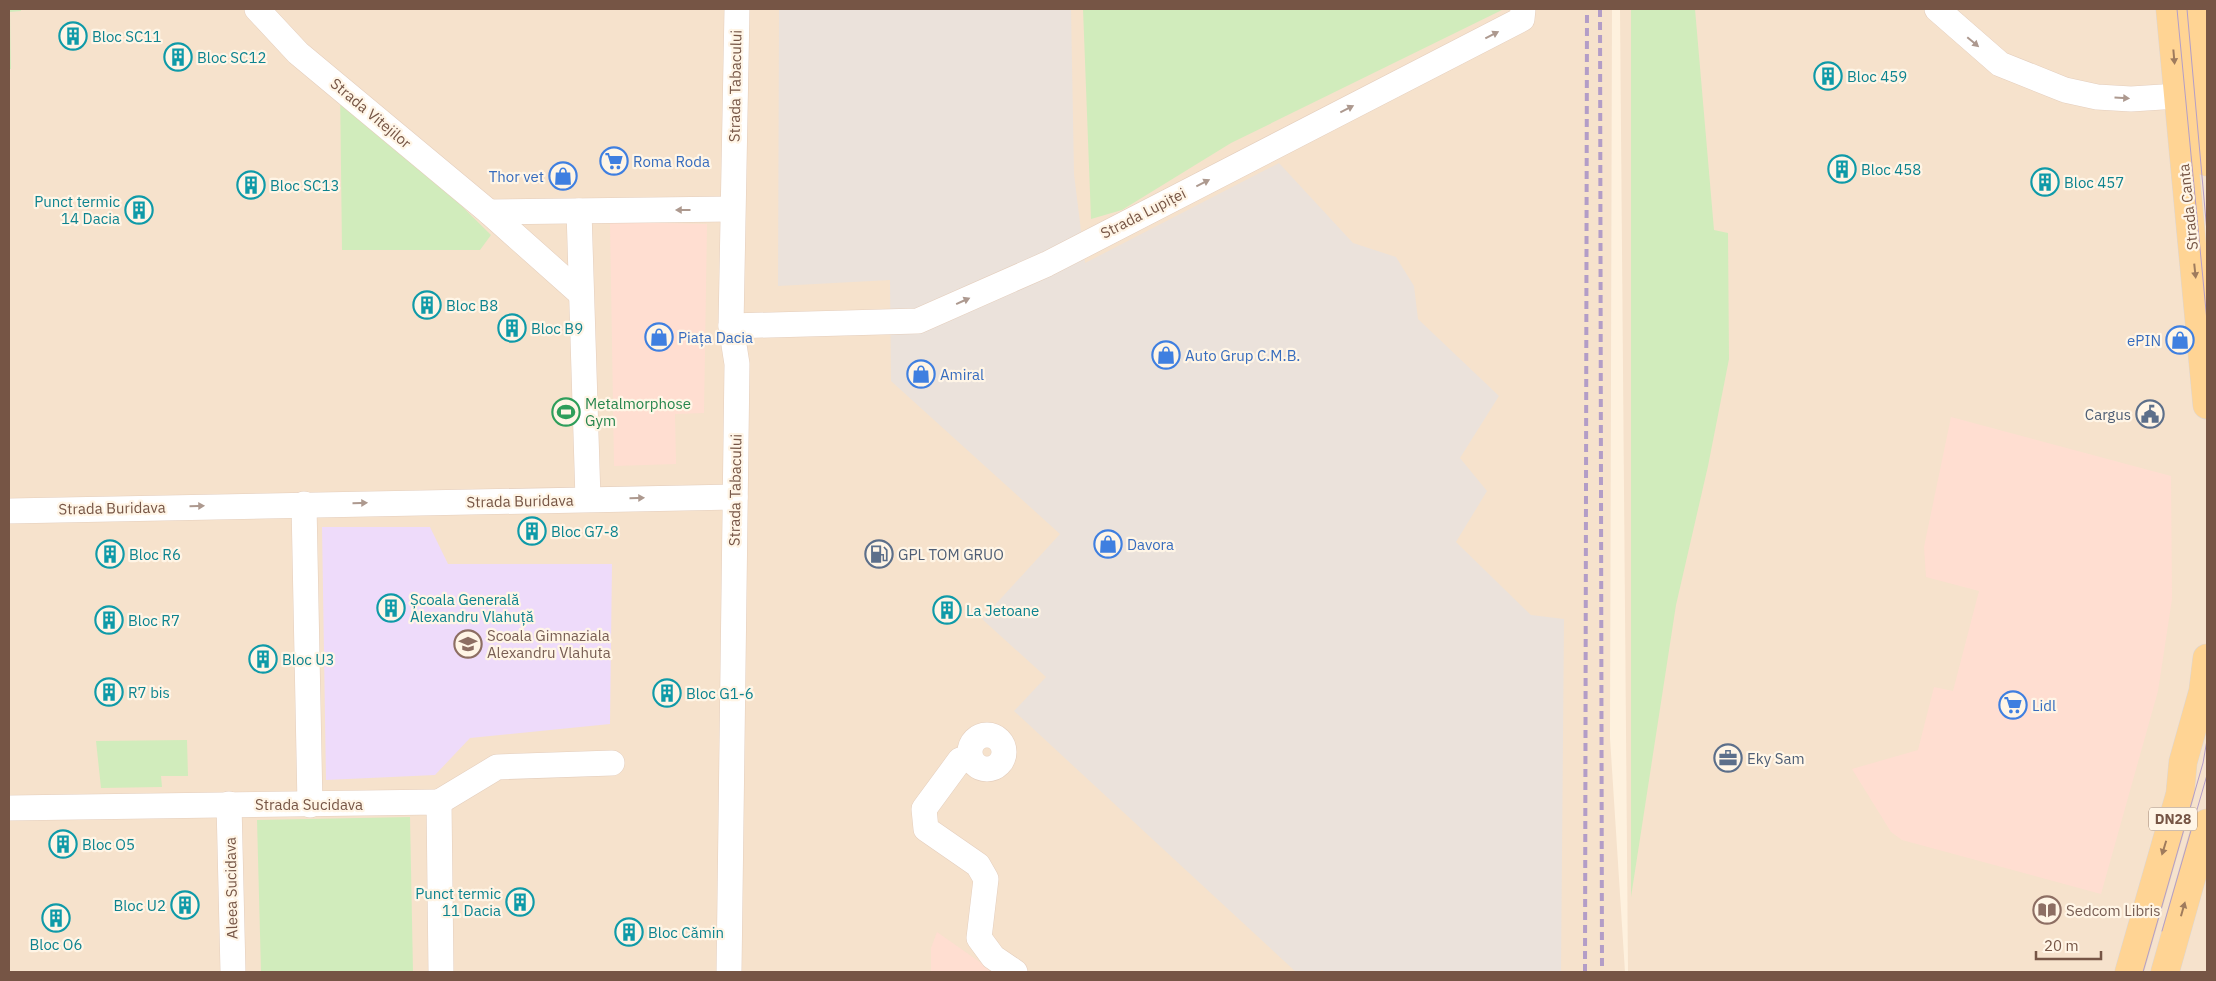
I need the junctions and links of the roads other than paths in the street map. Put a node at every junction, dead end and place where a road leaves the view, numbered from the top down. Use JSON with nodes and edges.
{"nodes":[{"id":1,"x":257,"y":9,"type":"edge"},
{"id":2,"x":737,"y":9,"type":"edge"},
{"id":3,"x":1523,"y":9,"type":"edge"},
{"id":4,"x":1937,"y":9,"type":"edge"},
{"id":5,"x":2170,"y":9,"type":"edge"},
{"id":6,"x":2194,"y":9,"type":"edge"},
{"id":7,"x":2178,"y":96,"type":"junction"},
{"id":8,"x":2207,"y":162,"type":"edge"},
{"id":9,"x":732,"y":209,"type":"junction"},
{"id":10,"x":579,"y":211,"type":"junction"},
{"id":11,"x":489,"y":212,"type":"junction"},
{"id":12,"x":581,"y":294,"type":"junction"},
{"id":13,"x":731,"y":326,"type":"junction"},
{"id":14,"x":2207,"y":405,"type":"edge"},
{"id":15,"x":735,"y":497,"type":"junction"},
{"id":16,"x":588,"y":499,"type":"junction"},
{"id":17,"x":304,"y":504,"type":"junction"},
{"id":18,"x":9,"y":511,"type":"edge"},
{"id":19,"x":2207,"y":661,"type":"edge"},
{"id":20,"x":2207,"y":717,"type":"edge"},
{"id":21,"x":970,"y":757,"type":"dead end"},
{"id":22,"x":612,"y":763,"type":"dead end"},
{"id":23,"x":2180,"y":794,"type":"junction"},
{"id":24,"x":439,"y":802,"type":"junction"},
{"id":25,"x":229,"y":804,"type":"junction"},
{"id":26,"x":310,"y":805,"type":"junction"},
{"id":27,"x":9,"y":808,"type":"edge"},
{"id":28,"x":2207,"y":823,"type":"edge"},
{"id":29,"x":233,"y":972,"type":"edge"},
{"id":30,"x":441,"y":972,"type":"edge"},
{"id":31,"x":729,"y":972,"type":"edge"},
{"id":32,"x":1015,"y":972,"type":"edge"},
{"id":33,"x":2129,"y":972,"type":"edge"},
{"id":34,"x":2165,"y":972,"type":"edge"}],
"edges":[{"from":1,"to":11,"type":"street","name":"Strada Vitejilor"},
{"from":2,"to":9,"type":"street","name":"Strada Tabacului"},
{"from":13,"to":3,"type":"street","name":"Strada Lupiței","one_way":true},
{"from":4,"to":7,"type":"street","one_way":true},
{"from":5,"to":7,"type":"main road","name":"Strada Canta","one_way":true},
{"from":6,"to":8,"type":"main road","name":"Strada Canta"},
{"from":7,"to":14,"type":"main road","name":"Strada Canta","one_way":true},
{"from":9,"to":10,"type":"street","one_way":true},
{"from":9,"to":13,"type":"street","name":"Strada Tabacului"},
{"from":10,"to":11,"type":"street"},
{"from":10,"to":12,"type":"street"},
{"from":11,"to":12,"type":"street","name":"Strada Vitejilor"},
{"from":12,"to":16,"type":"street"},
{"from":13,"to":15,"type":"street","name":"Strada Tabacului"},
{"from":16,"to":15,"type":"street","name":"Strada Buridava","one_way":true},
{"from":15,"to":31,"type":"street","name":"Strada Tabacului"},
{"from":17,"to":16,"type":"street","name":"Strada Buridava","one_way":true},
{"from":18,"to":17,"type":"street","name":"Strada Buridava","one_way":true},
{"from":17,"to":26,"type":"street"},
{"from":19,"to":23,"type":"main road","number":"DN28"},
{"from":20,"to":23,"type":"street"},
{"from":21,"to":32,"type":"street"},
{"from":22,"to":24,"type":"street"},
{"from":23,"to":33,"type":"main road","number":"DN28","one_way":true},
{"from":24,"to":26,"type":"street","name":"Strada Sucidava"},
{"from":24,"to":30,"type":"street"},
{"from":25,"to":26,"type":"street","name":"Strada Sucidava"},
{"from":25,"to":27,"type":"street","name":"Strada Sucidava"},
{"from":25,"to":29,"type":"street","name":"Aleea Sucidava"},
{"from":34,"to":28,"type":"main road","number":"DN28","one_way":true}]}
